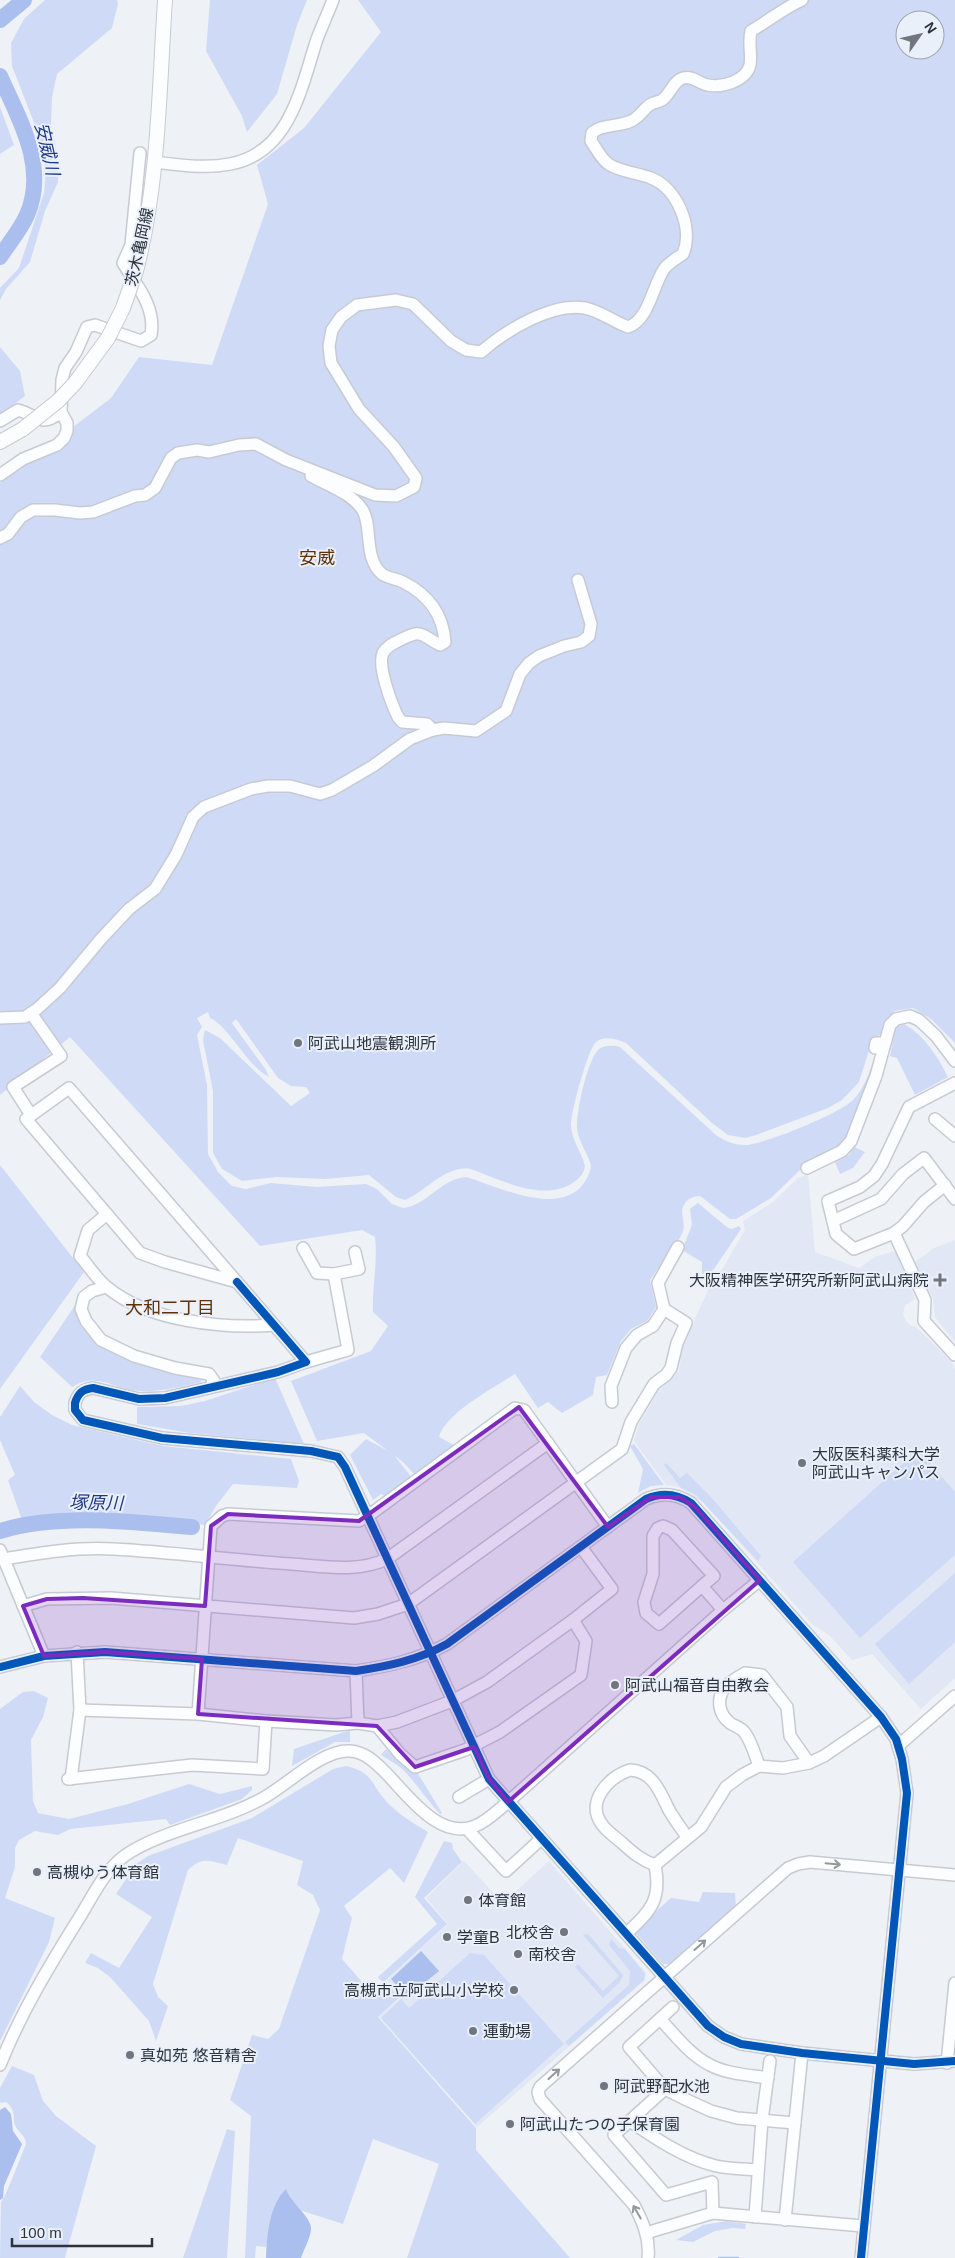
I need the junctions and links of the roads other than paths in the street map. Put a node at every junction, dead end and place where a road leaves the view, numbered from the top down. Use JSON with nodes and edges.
{"nodes":[{"id":1,"x":165,"y":0,"type":"edge"},
{"id":2,"x":334,"y":0,"type":"edge"},
{"id":3,"x":802,"y":0,"type":"edge"},
{"id":4,"x":140,"y":153,"type":"dead end"},
{"id":5,"x":154,"y":162,"type":"junction"},
{"id":6,"x":61,"y":412,"type":"junction"},
{"id":7,"x":0,"y":422,"type":"edge"},
{"id":8,"x":0,"y":442,"type":"edge"},
{"id":9,"x":302,"y":466,"type":"junction"},
{"id":10,"x":0,"y":475,"type":"edge"},
{"id":11,"x":0,"y":538,"type":"edge"},
{"id":12,"x":578,"y":580,"type":"dead end"},
{"id":13,"x":432,"y":730,"type":"junction"},
{"id":14,"x":31,"y":1013,"type":"junction"},
{"id":15,"x":0,"y":1018,"type":"edge"},
{"id":16,"x":955,"y":1061,"type":"edge"},
{"id":17,"x":955,"y":1083,"type":"edge"},
{"id":18,"x":31,"y":1115,"type":"junction"},
{"id":19,"x":935,"y":1119,"type":"dead end"},
{"id":20,"x":955,"y":1136,"type":"edge"},
{"id":21,"x":807,"y":1168,"type":"dead end"},
{"id":22,"x":945,"y":1185,"type":"junction"},
{"id":23,"x":955,"y":1199,"type":"edge"},
{"id":24,"x":107,"y":1214,"type":"junction"},
{"id":25,"x":833,"y":1221,"type":"junction"},
{"id":26,"x":894,"y":1233,"type":"junction"},
{"id":27,"x":678,"y":1247,"type":"dead end"},
{"id":28,"x":303,"y":1248,"type":"dead end"},
{"id":29,"x":355,"y":1252,"type":"dead end"},
{"id":30,"x":334,"y":1274,"type":"junction"},
{"id":31,"x":237,"y":1282,"type":"junction"},
{"id":32,"x":106,"y":1287,"type":"junction"},
{"id":33,"x":664,"y":1309,"type":"junction"},
{"id":34,"x":273,"y":1325,"type":"junction"},
{"id":35,"x":955,"y":1355,"type":"edge"},
{"id":36,"x":306,"y":1362,"type":"junction"},
{"id":37,"x":209,"y":1374,"type":"junction"},
{"id":38,"x":260,"y":1376,"type":"junction"},
{"id":39,"x":210,"y":1388,"type":"junction"},
{"id":40,"x":612,"y":1402,"type":"dead end"},
{"id":41,"x":548,"y":1442,"type":"junction"},
{"id":42,"x":577,"y":1483,"type":"junction"},
{"id":43,"x":368,"y":1516,"type":"junction"},
{"id":44,"x":608,"y":1527,"type":"junction"},
{"id":45,"x":581,"y":1547,"type":"junction"},
{"id":46,"x":2,"y":1555,"type":"edge"},
{"id":47,"x":209,"y":1558,"type":"junction"},
{"id":48,"x":388,"y":1559,"type":"junction"},
{"id":49,"x":760,"y":1580,"type":"junction"},
{"id":50,"x":702,"y":1586,"type":"junction"},
{"id":51,"x":408,"y":1604,"type":"junction"},
{"id":52,"x":23,"y":1606,"type":"junction"},
{"id":53,"x":205,"y":1606,"type":"junction"},
{"id":54,"x":723,"y":1610,"type":"junction"},
{"id":55,"x":573,"y":1620,"type":"junction"},
{"id":56,"x":77,"y":1652,"type":"junction"},
{"id":57,"x":430,"y":1653,"type":"junction"},
{"id":58,"x":44,"y":1656,"type":"junction"},
{"id":59,"x":202,"y":1659,"type":"junction"},
{"id":60,"x":0,"y":1667,"type":"edge"},
{"id":61,"x":356,"y":1671,"type":"junction"},
{"id":62,"x":955,"y":1696,"type":"edge"},
{"id":63,"x":452,"y":1702,"type":"junction"},
{"id":64,"x":80,"y":1710,"type":"junction"},
{"id":65,"x":198,"y":1714,"type":"junction"},
{"id":66,"x":881,"y":1717,"type":"junction"},
{"id":67,"x":266,"y":1721,"type":"junction"},
{"id":68,"x":358,"y":1723,"type":"junction"},
{"id":69,"x":377,"y":1726,"type":"junction"},
{"id":70,"x":898,"y":1746,"type":"junction"},
{"id":71,"x":473,"y":1747,"type":"junction"},
{"id":72,"x":809,"y":1763,"type":"junction"},
{"id":73,"x":759,"y":1766,"type":"junction"},
{"id":74,"x":489,"y":1779,"type":"junction"},
{"id":75,"x":459,"y":1797,"type":"dead end"},
{"id":76,"x":508,"y":1802,"type":"junction"},
{"id":77,"x":467,"y":1829,"type":"junction"},
{"id":78,"x":687,"y":1837,"type":"junction"},
{"id":79,"x":541,"y":1839,"type":"junction"},
{"id":80,"x":655,"y":1865,"type":"junction"},
{"id":81,"x":900,"y":1870,"type":"junction"},
{"id":82,"x":955,"y":1875,"type":"edge"},
{"id":83,"x":626,"y":1934,"type":"junction"},
{"id":84,"x":664,"y":1978,"type":"junction"},
{"id":85,"x":955,"y":1983,"type":"edge"},
{"id":86,"x":673,"y":2007,"type":"dead end"},
{"id":87,"x":953,"y":2019,"type":"edge"},
{"id":88,"x":660,"y":2020,"type":"junction"},
{"id":89,"x":802,"y":2054,"type":"junction"},
{"id":90,"x":770,"y":2061,"type":"dead end"},
{"id":91,"x":880,"y":2061,"type":"junction"},
{"id":92,"x":951,"y":2062,"type":"edge"},
{"id":93,"x":0,"y":2064,"type":"edge"},
{"id":94,"x":768,"y":2078,"type":"junction"},
{"id":95,"x":665,"y":2089,"type":"junction"},
{"id":96,"x":762,"y":2120,"type":"junction"},
{"id":97,"x":630,"y":2121,"type":"junction"},
{"id":98,"x":795,"y":2123,"type":"junction"},
{"id":99,"x":716,"y":2166,"type":"junction"},
{"id":100,"x":758,"y":2170,"type":"junction"},
{"id":101,"x":712,"y":2182,"type":"junction"},
{"id":102,"x":713,"y":2213,"type":"junction"},
{"id":103,"x":755,"y":2217,"type":"junction"},
{"id":104,"x":785,"y":2220,"type":"junction"},
{"id":105,"x":863,"y":2226,"type":"junction"},
{"id":106,"x":646,"y":2233,"type":"junction"},
{"id":107,"x":648,"y":2258,"type":"edge"},
{"id":108,"x":860,"y":2258,"type":"edge"}],
"edges":[{"from":1,"to":5,"type":"main road","name":"茨木亀岡線"},
{"from":2,"to":5,"type":"street"},
{"from":3,"to":9,"type":"street"},
{"from":4,"to":6,"type":"street"},
{"from":5,"to":8,"type":"main road","name":"茨木亀岡線","bridge":true},
{"from":6,"to":7,"type":"street"},
{"from":6,"to":10,"type":"street"},
{"from":9,"to":11,"type":"street"},
{"from":9,"to":13,"type":"street"},
{"from":12,"to":13,"type":"street"},
{"from":13,"to":14,"type":"street"},
{"from":14,"to":15,"type":"street"},
{"from":14,"to":18,"type":"street"},
{"from":16,"to":21,"type":"street"},
{"from":17,"to":25,"type":"street"},
{"from":18,"to":24,"type":"street"},
{"from":18,"to":31,"type":"street"},
{"from":19,"to":20,"type":"street"},
{"from":22,"to":23,"type":"street"},
{"from":22,"to":25,"type":"street"},
{"from":22,"to":26,"type":"street"},
{"from":24,"to":31,"type":"street"},
{"from":24,"to":32,"type":"street"},
{"from":25,"to":26,"type":"street"},
{"from":26,"to":35,"type":"street"},
{"from":27,"to":33,"type":"street"},
{"from":28,"to":30,"type":"street"},
{"from":29,"to":30,"type":"street"},
{"from":30,"to":36,"type":"street"},
{"from":31,"to":34,"type":"street"},
{"from":32,"to":34,"type":"street"},
{"from":32,"to":37,"type":"street"},
{"from":33,"to":40,"type":"street"},
{"from":33,"to":42,"type":"street"},
{"from":34,"to":36,"type":"street"},
{"from":36,"to":38,"type":"street"},
{"from":37,"to":38,"type":"street"},
{"from":37,"to":39,"type":"street"},
{"from":38,"to":39,"type":"street"},
{"from":39,"to":43,"type":"street"},
{"from":41,"to":42,"type":"street"},
{"from":41,"to":43,"type":"street"},
{"from":41,"to":48,"type":"street"},
{"from":42,"to":44,"type":"street"},
{"from":42,"to":51,"type":"street"},
{"from":43,"to":47,"type":"street"},
{"from":43,"to":48,"type":"street"},
{"from":44,"to":45,"type":"street"},
{"from":44,"to":49,"type":"street"},
{"from":45,"to":55,"type":"street"},
{"from":45,"to":57,"type":"street"},
{"from":46,"to":47,"type":"street"},
{"from":46,"to":52,"type":"street"},
{"from":47,"to":48,"type":"street"},
{"from":47,"to":53,"type":"street"},
{"from":48,"to":51,"type":"street"},
{"from":49,"to":54,"type":"street"},
{"from":49,"to":66,"type":"street"},
{"from":50,"to":50,"type":"street"},
{"from":50,"to":54,"type":"street"},
{"from":51,"to":53,"type":"street"},
{"from":51,"to":57,"type":"street"},
{"from":52,"to":53,"type":"street"},
{"from":52,"to":58,"type":"street"},
{"from":53,"to":59,"type":"street"},
{"from":54,"to":76,"type":"street"},
{"from":55,"to":63,"type":"street"},
{"from":55,"to":71,"type":"street"},
{"from":56,"to":58,"type":"street"},
{"from":56,"to":59,"type":"street"},
{"from":56,"to":64,"type":"street"},
{"from":57,"to":61,"type":"street"},
{"from":57,"to":63,"type":"street"},
{"from":58,"to":60,"type":"street"},
{"from":59,"to":61,"type":"street"},
{"from":59,"to":65,"type":"street"},
{"from":61,"to":68,"type":"street"},
{"from":62,"to":70,"type":"street"},
{"from":63,"to":69,"type":"street"},
{"from":63,"to":71,"type":"street"},
{"from":64,"to":65,"type":"street"},
{"from":64,"to":67,"type":"street"},
{"from":65,"to":67,"type":"street"},
{"from":66,"to":70,"type":"street"},
{"from":66,"to":72,"type":"street"},
{"from":67,"to":68,"type":"street"},
{"from":68,"to":69,"type":"street"},
{"from":69,"to":71,"type":"street"},
{"from":70,"to":81,"type":"street"},
{"from":71,"to":74,"type":"street"},
{"from":72,"to":73,"type":"street"},
{"from":72,"to":73,"type":"street"},
{"from":73,"to":78,"type":"street"},
{"from":74,"to":75,"type":"street"},
{"from":74,"to":76,"type":"street"},
{"from":76,"to":77,"type":"street"},
{"from":76,"to":79,"type":"street"},
{"from":77,"to":79,"type":"street"},
{"from":77,"to":93,"type":"street"},
{"from":78,"to":80,"type":"street"},
{"from":78,"to":80,"type":"street"},
{"from":79,"to":83,"type":"street"},
{"from":80,"to":83,"type":"street"},
{"from":81,"to":82,"type":"street"},
{"from":84,"to":81,"type":"street","one_way":true},
{"from":81,"to":91,"type":"street"},
{"from":83,"to":84,"type":"street"},
{"from":84,"to":89,"type":"street"},
{"from":106,"to":84,"type":"street","one_way":true},
{"from":85,"to":87,"type":"street"},
{"from":86,"to":88,"type":"street"},
{"from":87,"to":92,"type":"street"},
{"from":88,"to":94,"type":"street"},
{"from":88,"to":95,"type":"street"},
{"from":89,"to":91,"type":"street"},
{"from":89,"to":98,"type":"street"},
{"from":90,"to":94,"type":"street"},
{"from":91,"to":92,"type":"street"},
{"from":91,"to":105,"type":"street"},
{"from":94,"to":96,"type":"street"},
{"from":95,"to":96,"type":"street"},
{"from":95,"to":97,"type":"street"},
{"from":96,"to":98,"type":"street"},
{"from":96,"to":100,"type":"street"},
{"from":97,"to":99,"type":"street"},
{"from":97,"to":101,"type":"street"},
{"from":98,"to":104,"type":"street"},
{"from":99,"to":100,"type":"street"},
{"from":99,"to":101,"type":"street"},
{"from":100,"to":103,"type":"street"},
{"from":101,"to":102,"type":"street"},
{"from":102,"to":103,"type":"street"},
{"from":102,"to":106,"type":"street"},
{"from":103,"to":104,"type":"street"},
{"from":104,"to":105,"type":"street"},
{"from":105,"to":108,"type":"street"},
{"from":106,"to":107,"type":"street"}]}
